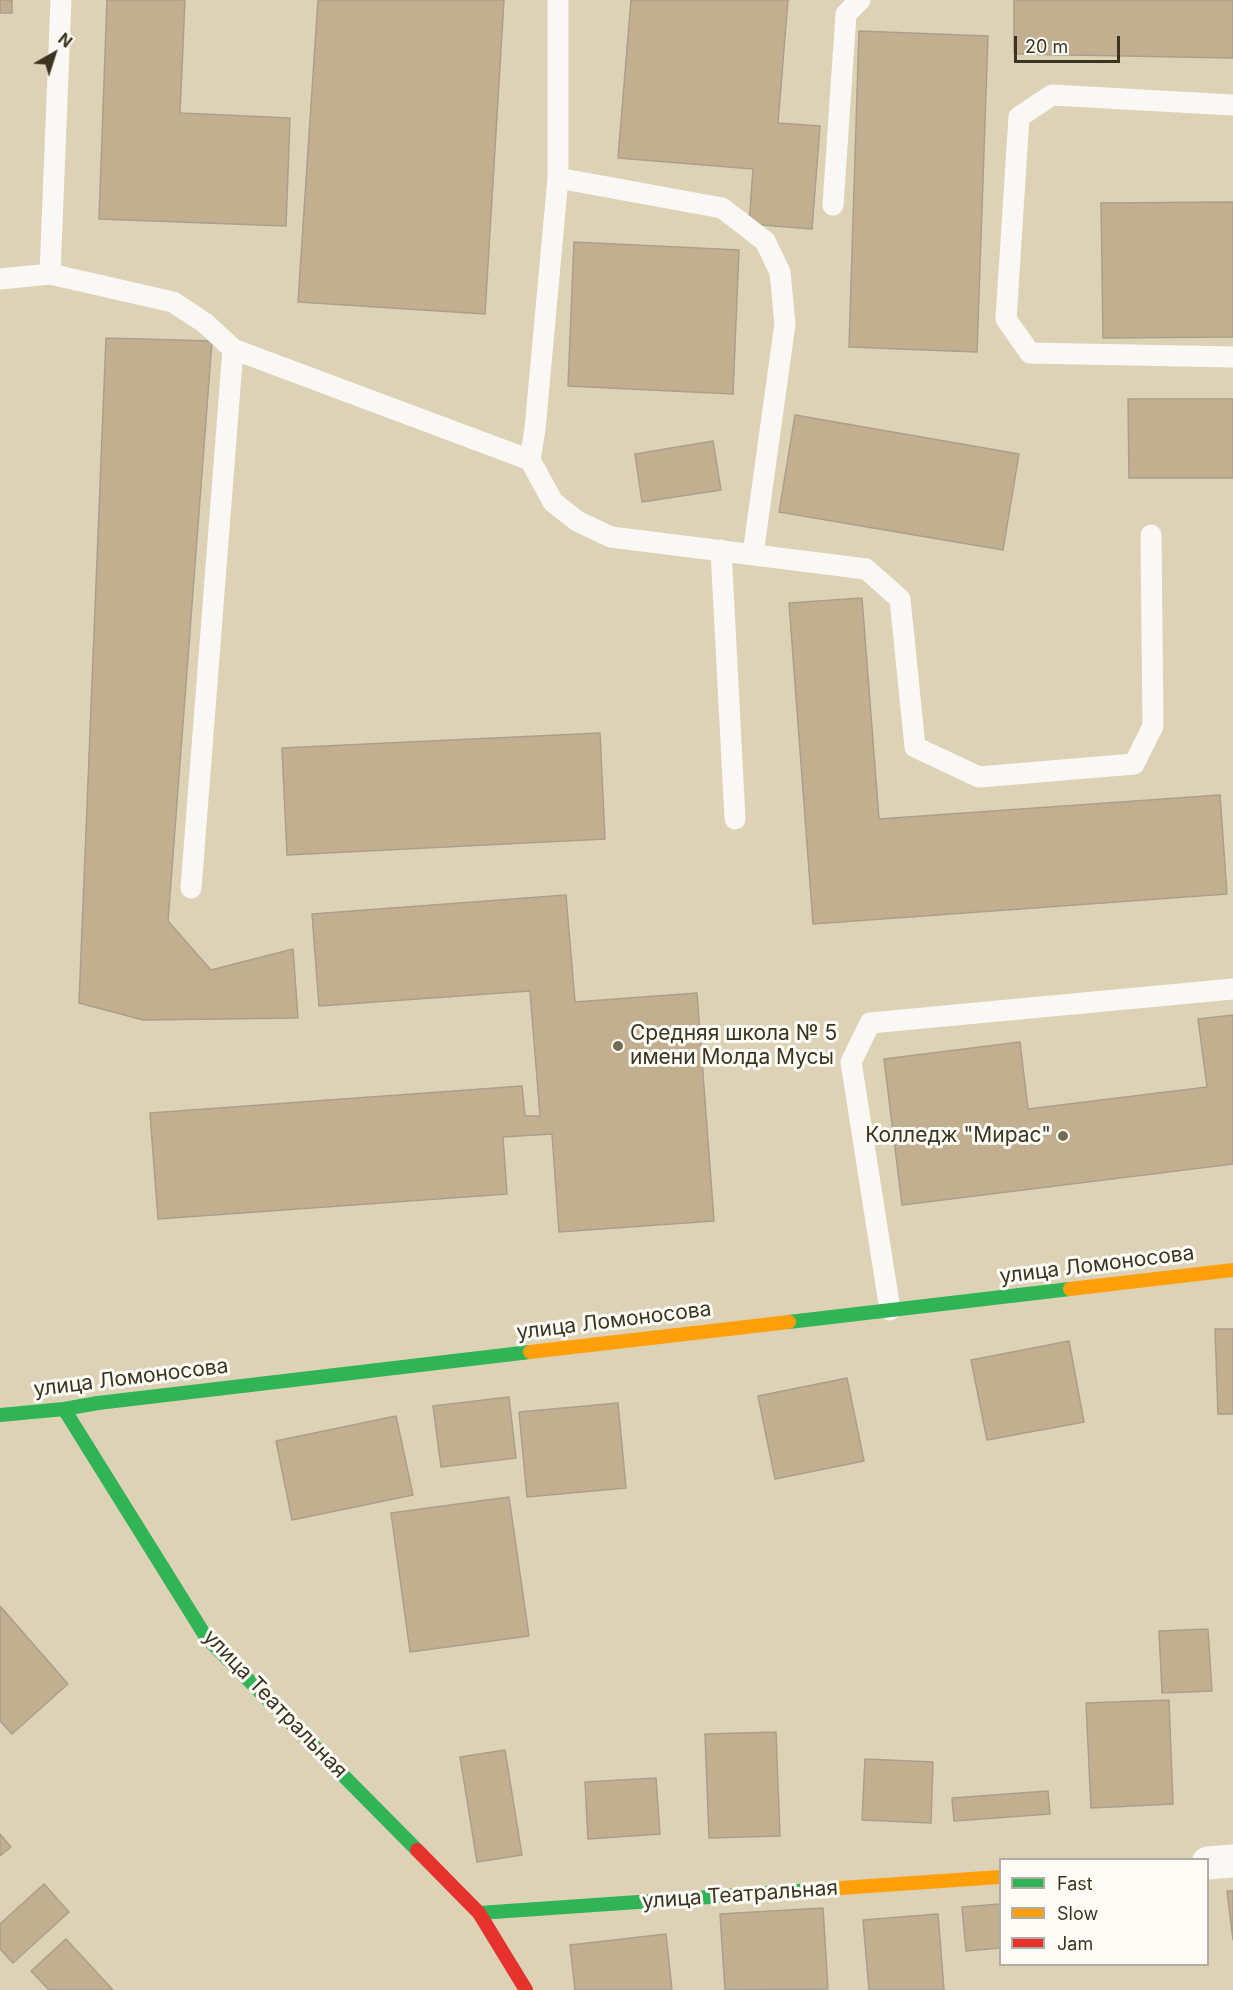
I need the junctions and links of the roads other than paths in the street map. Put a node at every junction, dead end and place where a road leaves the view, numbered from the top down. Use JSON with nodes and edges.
{"nodes":[{"id":1,"x":61,"y":0,"type":"edge"},
{"id":2,"x":558,"y":0,"type":"edge"},
{"id":3,"x":860,"y":0,"type":"edge"},
{"id":4,"x":1233,"y":105,"type":"edge"},
{"id":5,"x":558,"y":178,"type":"junction"},
{"id":6,"x":833,"y":205,"type":"dead end"},
{"id":7,"x":50,"y":274,"type":"junction"},
{"id":8,"x":0,"y":279,"type":"edge"},
{"id":9,"x":232,"y":349,"type":"junction"},
{"id":10,"x":1233,"y":357,"type":"edge"},
{"id":11,"x":530,"y":460,"type":"junction"},
{"id":12,"x":1151,"y":535,"type":"dead end"},
{"id":13,"x":721,"y":550,"type":"junction"},
{"id":14,"x":753,"y":554,"type":"junction"},
{"id":15,"x":735,"y":819,"type":"dead end"},
{"id":16,"x":191,"y":888,"type":"dead end"},
{"id":17,"x":1233,"y":989,"type":"edge"},
{"id":18,"x":1233,"y":1270,"type":"edge"},
{"id":19,"x":890,"y":1310,"type":"junction"},
{"id":20,"x":64,"y":1409,"type":"junction"},
{"id":21,"x":0,"y":1415,"type":"edge"},
{"id":22,"x":1233,"y":1861,"type":"edge"},
{"id":23,"x":1209,"y":1863,"type":"edge"},
{"id":24,"x":999,"y":1877,"type":"edge"},
{"id":25,"x":479,"y":1913,"type":"junction"},
{"id":26,"x":526,"y":1990,"type":"edge"}],
"edges":[{"from":1,"to":7,"type":"lane"},
{"from":2,"to":5,"type":"lane"},
{"from":3,"to":6,"type":"lane"},
{"from":4,"to":10,"type":"lane"},
{"from":5,"to":11,"type":"lane"},
{"from":5,"to":14,"type":"lane"},
{"from":7,"to":8,"type":"lane"},
{"from":7,"to":9,"type":"lane"},
{"from":9,"to":11,"type":"lane"},
{"from":9,"to":16,"type":"lane"},
{"from":11,"to":13,"type":"lane"},
{"from":12,"to":14,"type":"lane"},
{"from":13,"to":14,"type":"lane"},
{"from":13,"to":15,"type":"lane"},
{"from":17,"to":19,"type":"lane"},
{"from":18,"to":19,"type":"street","name":"улица Ломоносова"},
{"from":19,"to":20,"type":"street","name":"улица Ломоносова"},
{"from":20,"to":21,"type":"street","name":"улица Ломоносова"},
{"from":20,"to":25,"type":"street","name":"улица Театральная"},
{"from":22,"to":23,"type":"street"},
{"from":24,"to":25,"type":"street","name":"улица Театральная"},
{"from":25,"to":26,"type":"street","name":"улица Театральная"}]}
